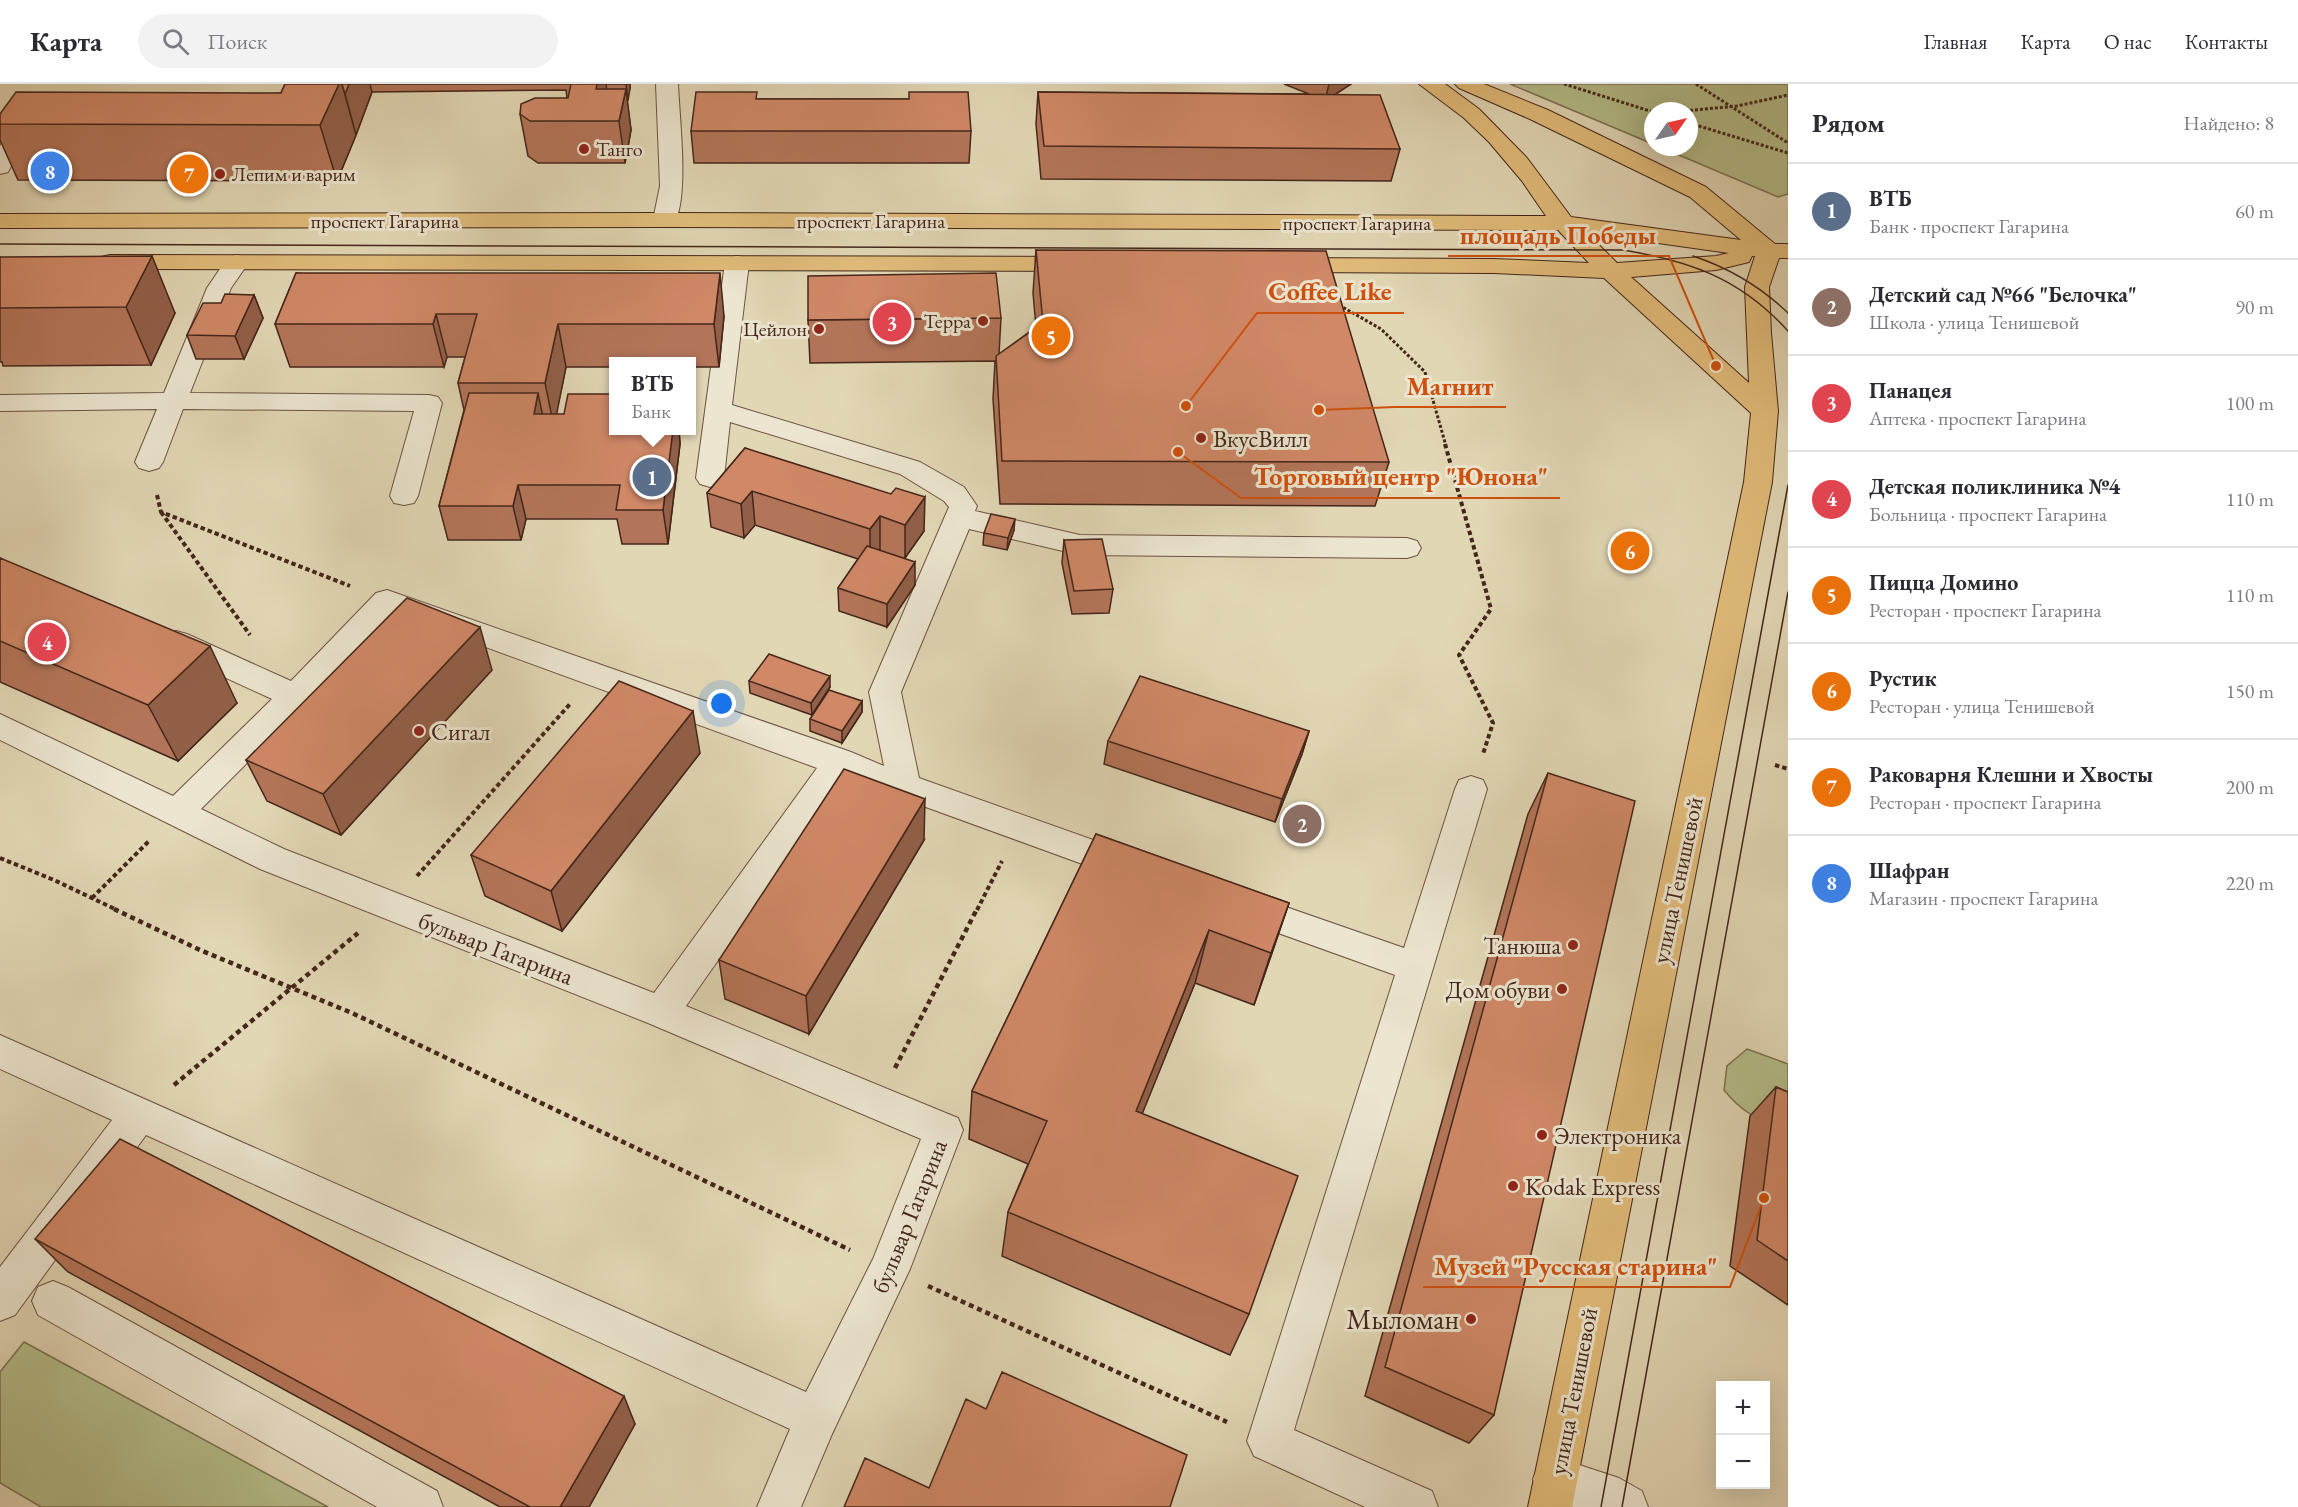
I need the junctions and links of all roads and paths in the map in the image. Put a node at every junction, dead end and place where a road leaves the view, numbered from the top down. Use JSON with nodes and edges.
{"nodes":[{"id":1,"x":667,"y":84,"type":"edge"},
{"id":2,"x":1430,"y":84,"type":"edge"},
{"id":3,"x":1467,"y":84,"type":"edge"},
{"id":4,"x":1564,"y":84,"type":"edge"},
{"id":5,"x":1696,"y":84,"type":"edge"},
{"id":6,"x":1788,"y":95,"type":"edge"},
{"id":7,"x":1731,"y":107,"type":"junction"},
{"id":8,"x":1644,"y":109,"type":"edge"},
{"id":9,"x":1698,"y":110,"type":"edge"},
{"id":10,"x":48,"y":121,"type":"edge"},
{"id":11,"x":1698,"y":126,"type":"edge"},
{"id":12,"x":1788,"y":143,"type":"edge"},
{"id":13,"x":1788,"y":153,"type":"edge"},
{"id":14,"x":0,"y":167,"type":"edge"},
{"id":15,"x":665,"y":220,"type":"junction"},
{"id":16,"x":0,"y":221,"type":"edge"},
{"id":17,"x":1564,"y":224,"type":"junction"},
{"id":18,"x":1778,"y":251,"type":"edge"},
{"id":19,"x":92,"y":262,"type":"edge"},
{"id":20,"x":237,"y":262,"type":"junction"},
{"id":21,"x":737,"y":263,"type":"junction"},
{"id":22,"x":1098,"y":264,"type":"edge"},
{"id":23,"x":1265,"y":265,"type":"edge"},
{"id":24,"x":1610,"y":271,"type":"junction"},
{"id":25,"x":1334,"y":302,"type":"edge"},
{"id":26,"x":173,"y":401,"type":"junction"},
{"id":27,"x":0,"y":404,"type":"edge"},
{"id":28,"x":719,"y":410,"type":"junction"},
{"id":29,"x":1765,"y":411,"type":"junction"},
{"id":30,"x":149,"y":462,"type":"joint"},
{"id":31,"x":710,"y":478,"type":"dead end"},
{"id":32,"x":405,"y":496,"type":"dead end"},
{"id":33,"x":161,"y":512,"type":"junction"},
{"id":34,"x":959,"y":517,"type":"junction"},
{"id":35,"x":1407,"y":548,"type":"dead end"},
{"id":36,"x":387,"y":600,"type":"junction"},
{"id":37,"x":147,"y":629,"type":"edge"},
{"id":38,"x":255,"y":641,"type":"dead end"},
{"id":39,"x":596,"y":675,"type":"junction"},
{"id":40,"x":295,"y":696,"type":"junction"},
{"id":41,"x":0,"y":726,"type":"edge"},
{"id":42,"x":840,"y":761,"type":"junction"},
{"id":43,"x":1775,"y":765,"type":"dead end"},
{"id":44,"x":1788,"y":769,"type":"edge"},
{"id":45,"x":904,"y":786,"type":"junction"},
{"id":46,"x":1471,"y":789,"type":"joint"},
{"id":47,"x":177,"y":812,"type":"junction"},
{"id":48,"x":1019,"y":828,"type":"junction"},
{"id":49,"x":0,"y":858,"type":"edge"},
{"id":50,"x":1151,"y":874,"type":"edge"},
{"id":51,"x":92,"y":898,"type":"junction"},
{"id":52,"x":1217,"y":898,"type":"edge"},
{"id":53,"x":391,"y":906,"type":"junction"},
{"id":54,"x":1416,"y":967,"type":"junction"},
{"id":55,"x":292,"y":988,"type":"junction"},
{"id":56,"x":661,"y":1012,"type":"junction"},
{"id":57,"x":0,"y":1051,"type":"edge"},
{"id":58,"x":878,"y":1101,"type":"junction"},
{"id":59,"x":139,"y":1114,"type":"junction"},
{"id":60,"x":891,"y":1269,"type":"junction"},
{"id":61,"x":936,"y":1290,"type":"dead end"},
{"id":62,"x":0,"y":1301,"type":"edge"},
{"id":63,"x":53,"y":1301,"type":"dead end"},
{"id":64,"x":816,"y":1419,"type":"junction"},
{"id":65,"x":1269,"y":1441,"type":"junction"},
{"id":66,"x":1552,"y":1493,"type":"edge"},
{"id":67,"x":421,"y":1507,"type":"edge"},
{"id":68,"x":779,"y":1507,"type":"edge"},
{"id":69,"x":1416,"y":1507,"type":"edge"},
{"id":70,"x":1626,"y":1507,"type":"edge"}],
"edges":[{"from":1,"to":15,"type":"street"},
{"from":2,"to":17,"type":"main road"},
{"from":3,"to":18,"type":"main road"},
{"from":4,"to":8,"type":"path"},
{"from":5,"to":7,"type":"path"},
{"from":6,"to":7,"type":"path"},
{"from":7,"to":9,"type":"path"},
{"from":7,"to":12,"type":"path"},
{"from":10,"to":14,"type":"street"},
{"from":11,"to":13,"type":"path"},
{"from":15,"to":16,"type":"main road","name":"проспект Гагарина"},
{"from":15,"to":17,"type":"main road","name":"проспект Гагарина"},
{"from":17,"to":18,"type":"main road","name":"проспект Гагарина"},
{"from":17,"to":24,"type":"main road"},
{"from":18,"to":24,"type":"main road","name":"проспект Гагарина"},
{"from":18,"to":29,"type":"main road","name":"улица Тенишевой"},
{"from":19,"to":20,"type":"main road","name":"проспект Гагарина"},
{"from":20,"to":21,"type":"main road","name":"проспект Гагарина"},
{"from":20,"to":26,"type":"street"},
{"from":21,"to":22,"type":"main road","name":"проспект Гагарина"},
{"from":21,"to":28,"type":"street"},
{"from":23,"to":24,"type":"main road","name":"проспект Гагарина"},
{"from":24,"to":29,"type":"main road"},
{"from":25,"to":46,"type":"path"},
{"from":26,"to":27,"type":"street"},
{"from":26,"to":30,"type":"street"},
{"from":26,"to":32,"type":"street"},
{"from":28,"to":31,"type":"street"},
{"from":28,"to":34,"type":"street"},
{"from":29,"to":66,"type":"main road","name":"улица Тенишевой"},
{"from":30,"to":33,"type":"path"},
{"from":33,"to":36,"type":"path"},
{"from":33,"to":38,"type":"path"},
{"from":34,"to":35,"type":"street"},
{"from":34,"to":45,"type":"street"},
{"from":36,"to":39,"type":"street"},
{"from":36,"to":40,"type":"street"},
{"from":37,"to":40,"type":"street"},
{"from":39,"to":42,"type":"street"},
{"from":39,"to":53,"type":"path"},
{"from":40,"to":47,"type":"street"},
{"from":41,"to":47,"type":"street","name":"бульвар Гагарина"},
{"from":42,"to":45,"type":"street"},
{"from":42,"to":56,"type":"street"},
{"from":43,"to":44,"type":"path"},
{"from":45,"to":48,"type":"street"},
{"from":46,"to":54,"type":"street"},
{"from":47,"to":51,"type":"path"},
{"from":47,"to":53,"type":"street","name":"бульвар Гагарина"},
{"from":48,"to":50,"type":"street"},
{"from":48,"to":58,"type":"path"},
{"from":49,"to":51,"type":"path"},
{"from":51,"to":55,"type":"path"},
{"from":52,"to":54,"type":"street"},
{"from":53,"to":55,"type":"path"},
{"from":53,"to":56,"type":"street","name":"бульвар Гагарина"},
{"from":54,"to":65,"type":"street"},
{"from":55,"to":59,"type":"path"},
{"from":55,"to":60,"type":"path"},
{"from":56,"to":58,"type":"street","name":"бульвар Гагарина"},
{"from":57,"to":59,"type":"street"},
{"from":58,"to":60,"type":"street","name":"бульвар Гагарина"},
{"from":59,"to":62,"type":"street"},
{"from":59,"to":64,"type":"street"},
{"from":60,"to":64,"type":"street","name":"бульвар Гагарина"},
{"from":61,"to":65,"type":"path"},
{"from":63,"to":67,"type":"street"},
{"from":64,"to":68,"type":"street","name":"бульвар Гагарина"},
{"from":65,"to":69,"type":"street"},
{"from":66,"to":70,"type":"street"}]}
